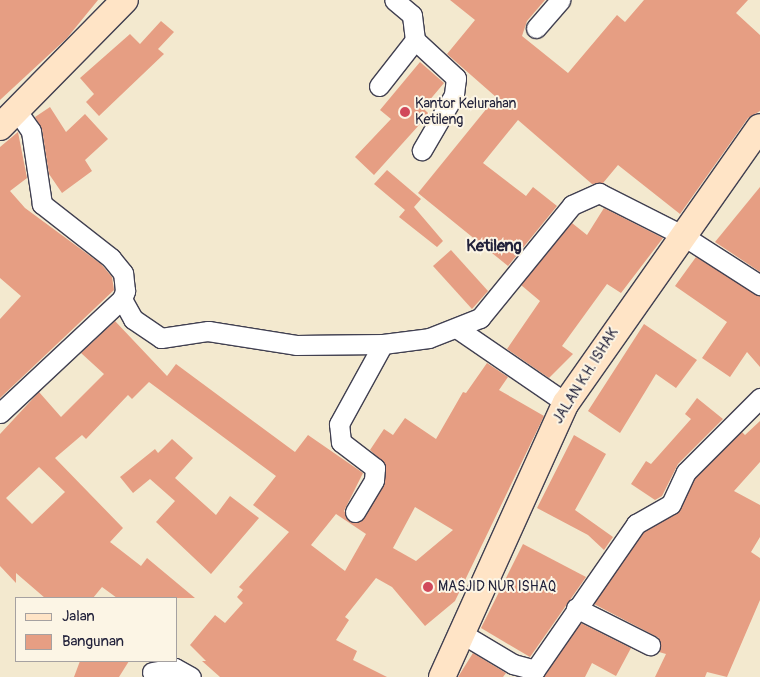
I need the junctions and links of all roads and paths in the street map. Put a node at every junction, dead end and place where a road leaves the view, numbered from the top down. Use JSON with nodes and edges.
{"nodes":[{"id":1,"x":124,"y":0,"type":"edge"},
{"id":2,"x":394,"y":0,"type":"edge"},
{"id":3,"x":560,"y":0,"type":"edge"},
{"id":4,"x":536,"y":28,"type":"dead end"},
{"id":5,"x":415,"y":40,"type":"junction"},
{"id":6,"x":379,"y":86,"type":"dead end"},
{"id":7,"x":9,"y":119,"type":"edge"},
{"id":8,"x":760,"y":127,"type":"edge"},
{"id":9,"x":422,"y":150,"type":"dead end"},
{"id":10,"x":682,"y":235,"type":"junction"},
{"id":11,"x":760,"y":285,"type":"edge"},
{"id":12,"x":122,"y":299,"type":"junction"},
{"id":13,"x":458,"y":330,"type":"junction"},
{"id":14,"x":382,"y":344,"type":"junction"},
{"id":15,"x":760,"y":398,"type":"edge"},
{"id":16,"x":566,"y":404,"type":"junction"},
{"id":17,"x":0,"y":413,"type":"edge"},
{"id":18,"x":355,"y":512,"type":"dead end"},
{"id":19,"x":576,"y":608,"type":"junction"},
{"id":20,"x":461,"y":633,"type":"junction"},
{"id":21,"x":650,"y":645,"type":"dead end"},
{"id":22,"x":152,"y":672,"type":"dead end"},
{"id":23,"x":191,"y":677,"type":"edge"},
{"id":24,"x":442,"y":677,"type":"edge"}],
"edges":[{"from":1,"to":7,"type":"street"},
{"from":2,"to":5,"type":"street"},
{"from":3,"to":4,"type":"street"},
{"from":5,"to":6,"type":"street"},
{"from":5,"to":9,"type":"street"},
{"from":7,"to":12,"type":"street"},
{"from":8,"to":10,"type":"street","name":"JALAN K.H. ISHAK"},
{"from":10,"to":11,"type":"street"},
{"from":10,"to":13,"type":"street"},
{"from":10,"to":16,"type":"street","name":"JALAN K.H. ISHAK"},
{"from":12,"to":14,"type":"street"},
{"from":12,"to":17,"type":"street"},
{"from":13,"to":14,"type":"street"},
{"from":13,"to":16,"type":"street"},
{"from":14,"to":18,"type":"street"},
{"from":15,"to":19,"type":"street"},
{"from":16,"to":20,"type":"street","name":"JALAN K.H. ISHAK"},
{"from":19,"to":20,"type":"street"},
{"from":19,"to":21,"type":"street"},
{"from":20,"to":24,"type":"street","name":"JALAN K.H. ISHAK"},
{"from":22,"to":23,"type":"street"}]}
